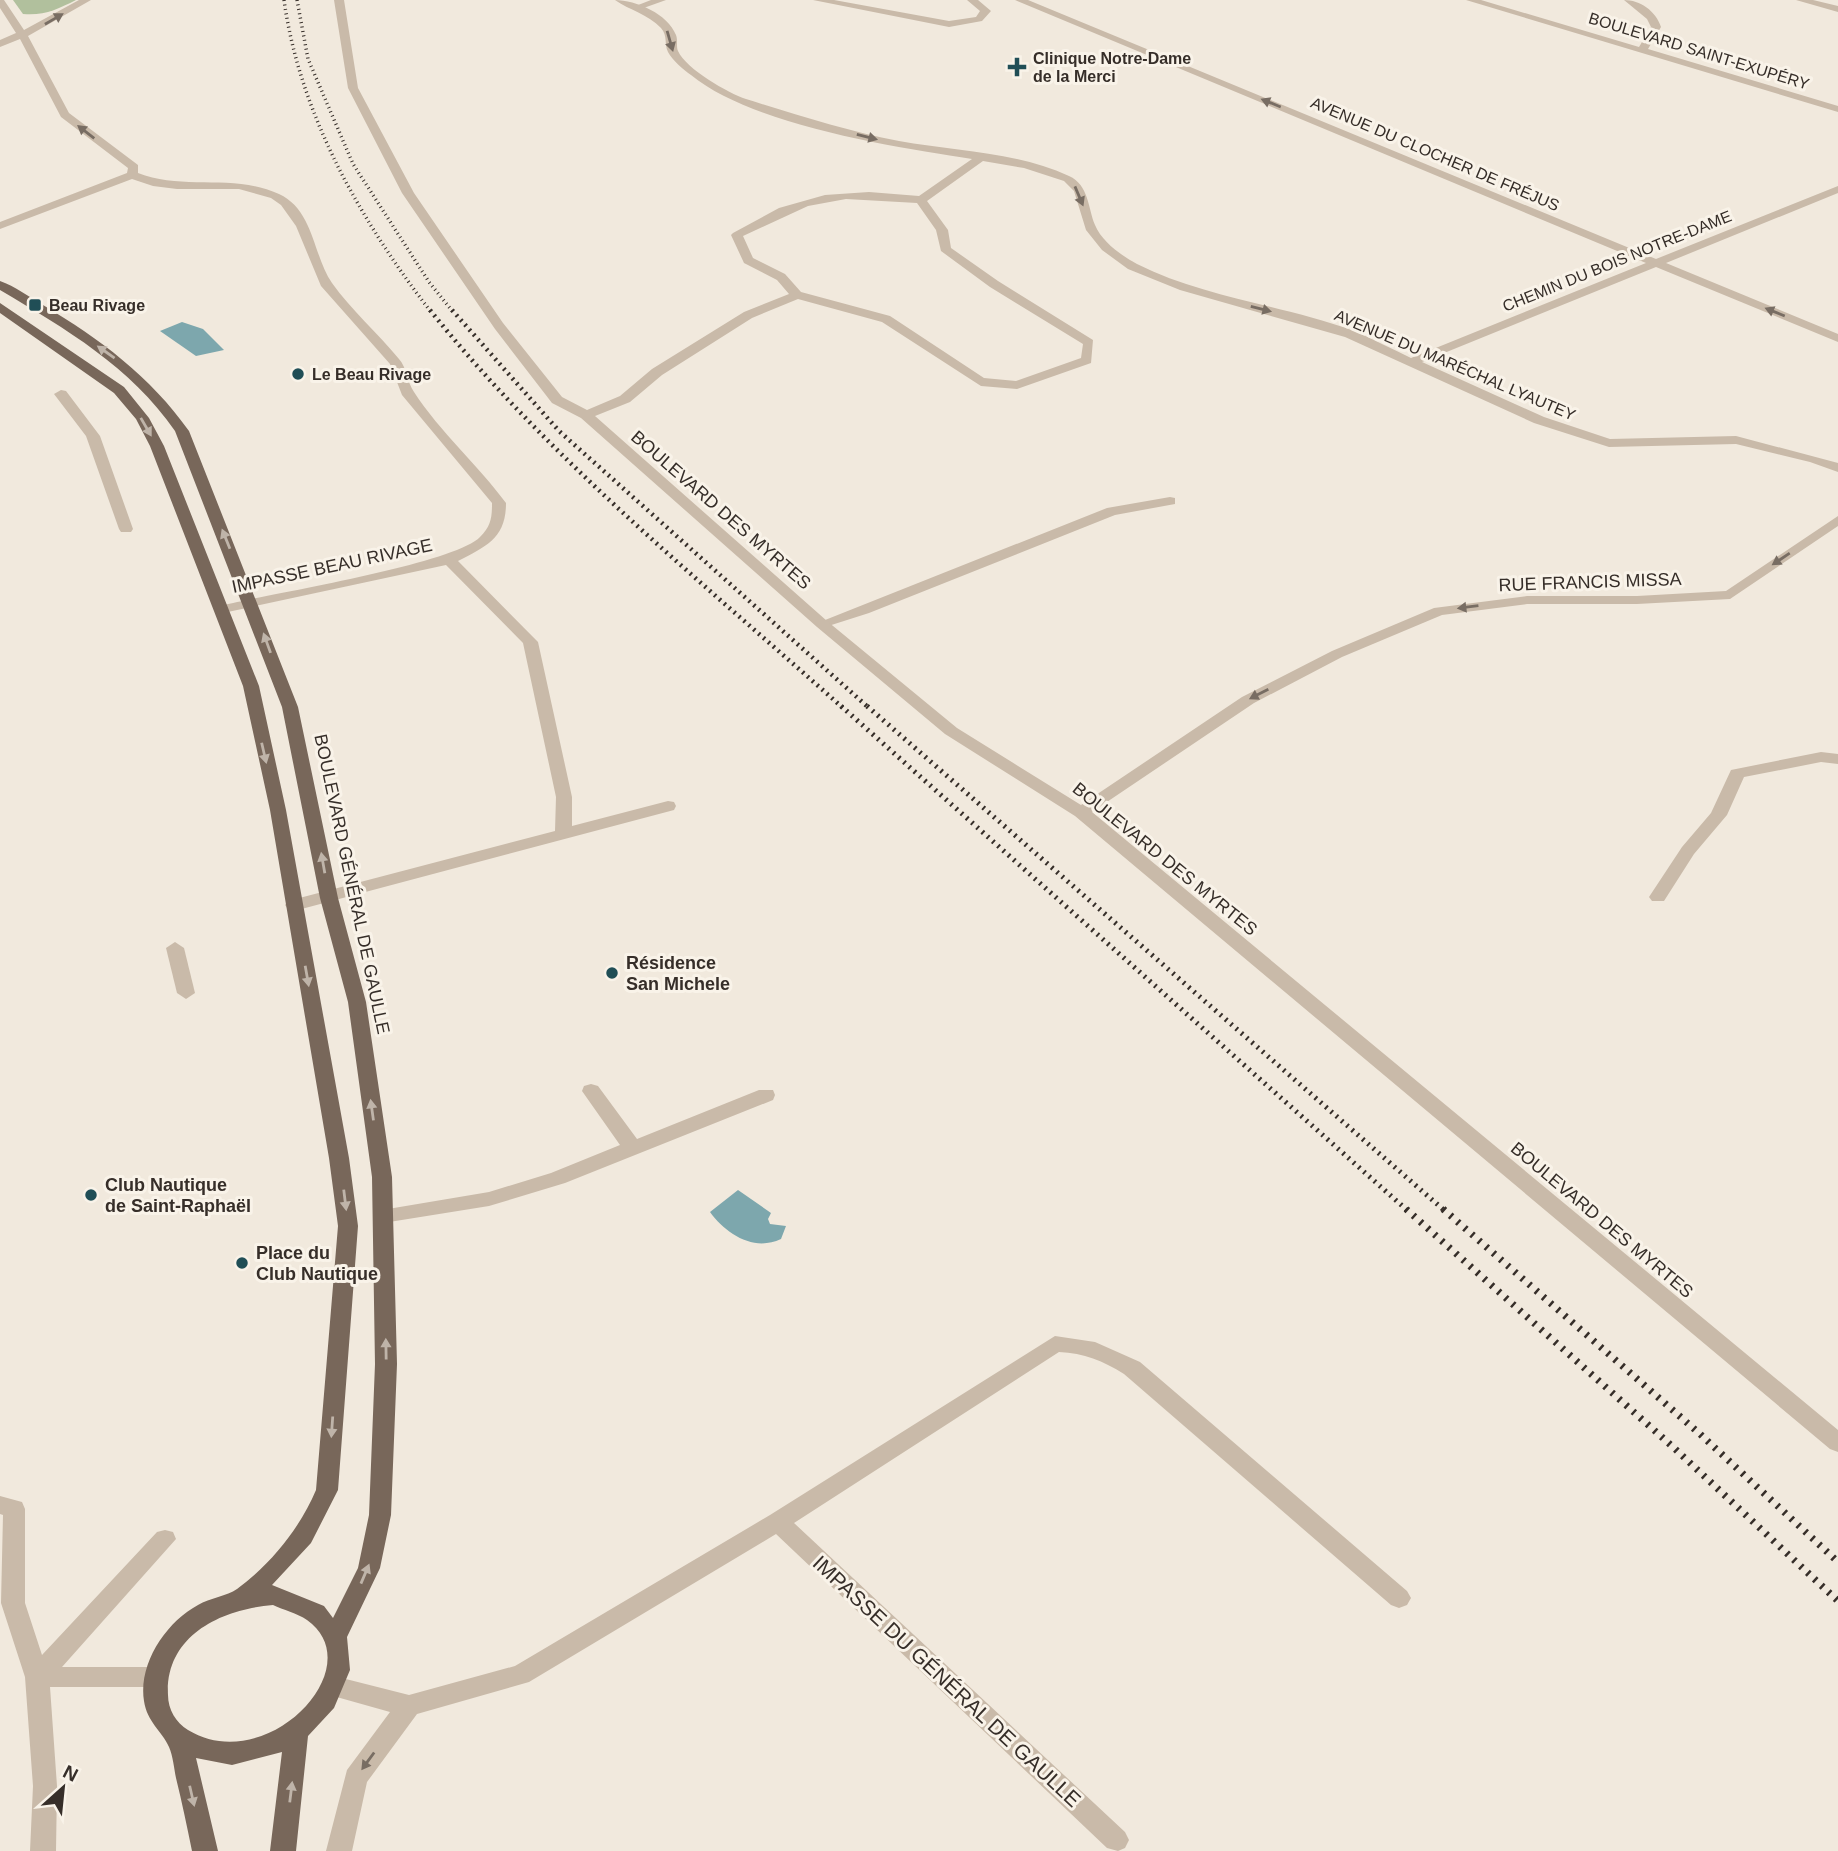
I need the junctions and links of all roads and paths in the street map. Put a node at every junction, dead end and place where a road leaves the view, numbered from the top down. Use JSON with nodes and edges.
{"nodes":[{"id":1,"x":86,"y":0,"type":"edge"},
{"id":2,"x":340,"y":0,"type":"edge"},
{"id":3,"x":620,"y":0,"type":"edge"},
{"id":4,"x":662,"y":0,"type":"edge"},
{"id":5,"x":818,"y":0,"type":"edge"},
{"id":6,"x":972,"y":0,"type":"edge"},
{"id":7,"x":1020,"y":0,"type":"edge"},
{"id":8,"x":1471,"y":0,"type":"edge"},
{"id":9,"x":1629,"y":0,"type":"edge"},
{"id":10,"x":1801,"y":0,"type":"edge"},
{"id":11,"x":0,"y":1,"type":"edge"},
{"id":12,"x":638,"y":7,"type":"junction"},
{"id":13,"x":1838,"y":9,"type":"edge"},
{"id":14,"x":21,"y":35,"type":"junction"},
{"id":15,"x":0,"y":44,"type":"edge"},
{"id":16,"x":1642,"y":50,"type":"junction"},
{"id":17,"x":1838,"y":109,"type":"edge"},
{"id":18,"x":981,"y":158,"type":"junction"},
{"id":19,"x":132,"y":175,"type":"junction"},
{"id":20,"x":1838,"y":189,"type":"edge"},
{"id":21,"x":921,"y":200,"type":"junction"},
{"id":22,"x":0,"y":226,"type":"edge"},
{"id":23,"x":1653,"y":262,"type":"junction"},
{"id":24,"x":0,"y":285,"type":"edge"},
{"id":25,"x":797,"y":295,"type":"junction"},
{"id":26,"x":0,"y":307,"type":"edge"},
{"id":27,"x":1838,"y":338,"type":"edge"},
{"id":28,"x":1409,"y":363,"type":"junction"},
{"id":29,"x":61,"y":394,"type":"dead end"},
{"id":30,"x":586,"y":415,"type":"junction"},
{"id":31,"x":1838,"y":468,"type":"edge"},
{"id":32,"x":1170,"y":501,"type":"dead end"},
{"id":33,"x":1838,"y":520,"type":"edge"},
{"id":34,"x":126,"y":529,"type":"dead end"},
{"id":35,"x":449,"y":560,"type":"junction"},
{"id":36,"x":251,"y":603,"type":"junction"},
{"id":37,"x":223,"y":609,"type":"junction"},
{"id":38,"x":822,"y":624,"type":"junction"},
{"id":39,"x":1838,"y":759,"type":"edge"},
{"id":40,"x":668,"y":806,"type":"dead end"},
{"id":41,"x":1081,"y":812,"type":"junction"},
{"id":42,"x":563,"y":832,"type":"junction"},
{"id":43,"x":1658,"y":897,"type":"dead end"},
{"id":44,"x":329,"y":898,"type":"junction"},
{"id":45,"x":294,"y":905,"type":"junction"},
{"id":46,"x":175,"y":948,"type":"dead end"},
{"id":47,"x":186,"y":993,"type":"dead end"},
{"id":48,"x":591,"y":1091,"type":"dead end"},
{"id":49,"x":766,"y":1095,"type":"dead end"},
{"id":50,"x":632,"y":1147,"type":"junction"},
{"id":51,"x":383,"y":1216,"type":"junction"},
{"id":52,"x":1838,"y":1443,"type":"edge"},
{"id":53,"x":7,"y":1507,"type":"edge"},
{"id":54,"x":778,"y":1522,"type":"junction"},
{"id":55,"x":165,"y":1539,"type":"dead end"},
{"id":56,"x":244,"y":1597,"type":"junction"},
{"id":57,"x":1399,"y":1598,"type":"dead end"},
{"id":58,"x":336,"y":1636,"type":"junction"},
{"id":59,"x":155,"y":1676,"type":"junction"},
{"id":60,"x":37,"y":1677,"type":"junction"},
{"id":61,"x":334,"y":1687,"type":"junction"},
{"id":62,"x":409,"y":1706,"type":"junction"},
{"id":63,"x":296,"y":1733,"type":"junction"},
{"id":64,"x":180,"y":1741,"type":"junction"},
{"id":65,"x":1116,"y":1840,"type":"dead end"},
{"id":66,"x":43,"y":1851,"type":"edge"},
{"id":67,"x":205,"y":1851,"type":"edge"},
{"id":68,"x":284,"y":1851,"type":"edge"},
{"id":69,"x":339,"y":1851,"type":"edge"}],
"edges":[{"from":14,"to":1,"type":"street","one_way":true},
{"from":2,"to":30,"type":"street","name":"BOULEVARD DES MYRTES"},
{"from":3,"to":12,"type":"street","name":"AVENUE DU MARÉCHAL LYAUTEY"},
{"from":4,"to":12,"type":"street"},
{"from":5,"to":6,"type":"street"},
{"from":23,"to":7,"type":"street","name":"AVENUE DU CLOCHER DE FRÉJUS","one_way":true},
{"from":8,"to":16,"type":"street","name":"BOULEVARD SAINT-EXUPÉRY"},
{"from":9,"to":16,"type":"street"},
{"from":10,"to":13,"type":"street"},
{"from":11,"to":14,"type":"street"},
{"from":12,"to":18,"type":"street","name":"AVENUE DU MARÉCHAL LYAUTEY","one_way":true},
{"from":14,"to":15,"type":"street"},
{"from":19,"to":14,"type":"street","one_way":true},
{"from":16,"to":17,"type":"street","name":"BOULEVARD SAINT-EXUPÉRY"},
{"from":18,"to":21,"type":"street"},
{"from":18,"to":28,"type":"street","name":"AVENUE DU MARÉCHAL LYAUTEY","one_way":true},
{"from":19,"to":22,"type":"street"},
{"from":19,"to":35,"type":"street","name":"IMPASSE BEAU RIVAGE"},
{"from":20,"to":23,"type":"street","name":"CHEMIN DU BOIS NOTRE-DAME"},
{"from":21,"to":25,"type":"street"},
{"from":21,"to":25,"type":"street"},
{"from":27,"to":23,"type":"street","name":"AVENUE DU CLOCHER DE FRÉJUS","one_way":true},
{"from":23,"to":28,"type":"street","name":"CHEMIN DU BOIS NOTRE-DAME"},
{"from":36,"to":24,"type":"main road","name":"BOULEVARD GÉNÉRAL DE GAULLE","one_way":true},
{"from":25,"to":30,"type":"street"},
{"from":26,"to":37,"type":"main road","one_way":true},
{"from":28,"to":31,"type":"street","name":"AVENUE DU MARÉCHAL LYAUTEY"},
{"from":29,"to":34,"type":"street"},
{"from":30,"to":38,"type":"street","name":"BOULEVARD DES MYRTES"},
{"from":32,"to":38,"type":"street"},
{"from":33,"to":41,"type":"street","name":"RUE FRANCIS MISSA","one_way":true},
{"from":35,"to":36,"type":"street","name":"IMPASSE BEAU RIVAGE"},
{"from":35,"to":42,"type":"street"},
{"from":36,"to":37,"type":"street","name":"IMPASSE BEAU RIVAGE"},
{"from":44,"to":36,"type":"main road","name":"BOULEVARD GÉNÉRAL DE GAULLE","one_way":true},
{"from":37,"to":45,"type":"main road","one_way":true},
{"from":38,"to":41,"type":"street","name":"BOULEVARD DES MYRTES"},
{"from":39,"to":43,"type":"street"},
{"from":40,"to":42,"type":"street"},
{"from":41,"to":52,"type":"street","name":"BOULEVARD DES MYRTES"},
{"from":42,"to":44,"type":"street"},
{"from":44,"to":45,"type":"street"},
{"from":51,"to":44,"type":"main road","name":"BOULEVARD GÉNÉRAL DE GAULLE","one_way":true},
{"from":45,"to":56,"type":"main road","one_way":true},
{"from":46,"to":47,"type":"street"},
{"from":48,"to":50,"type":"street"},
{"from":49,"to":50,"type":"street"},
{"from":50,"to":51,"type":"street"},
{"from":58,"to":51,"type":"main road","name":"BOULEVARD GÉNÉRAL DE GAULLE","one_way":true},
{"from":53,"to":60,"type":"street"},
{"from":54,"to":57,"type":"street"},
{"from":54,"to":62,"type":"street"},
{"from":54,"to":65,"type":"street","name":"IMPASSE DU GÉNÉRAL DE GAULLE"},
{"from":55,"to":60,"type":"street"},
{"from":56,"to":58,"type":"main road"},
{"from":56,"to":59,"type":"main road"},
{"from":58,"to":61,"type":"main road"},
{"from":59,"to":60,"type":"street"},
{"from":59,"to":64,"type":"main road"},
{"from":60,"to":66,"type":"street"},
{"from":61,"to":62,"type":"street"},
{"from":61,"to":63,"type":"main road"},
{"from":62,"to":69,"type":"street","one_way":true},
{"from":63,"to":64,"type":"main road"},
{"from":68,"to":63,"type":"main road","one_way":true},
{"from":64,"to":67,"type":"main road","one_way":true}]}
